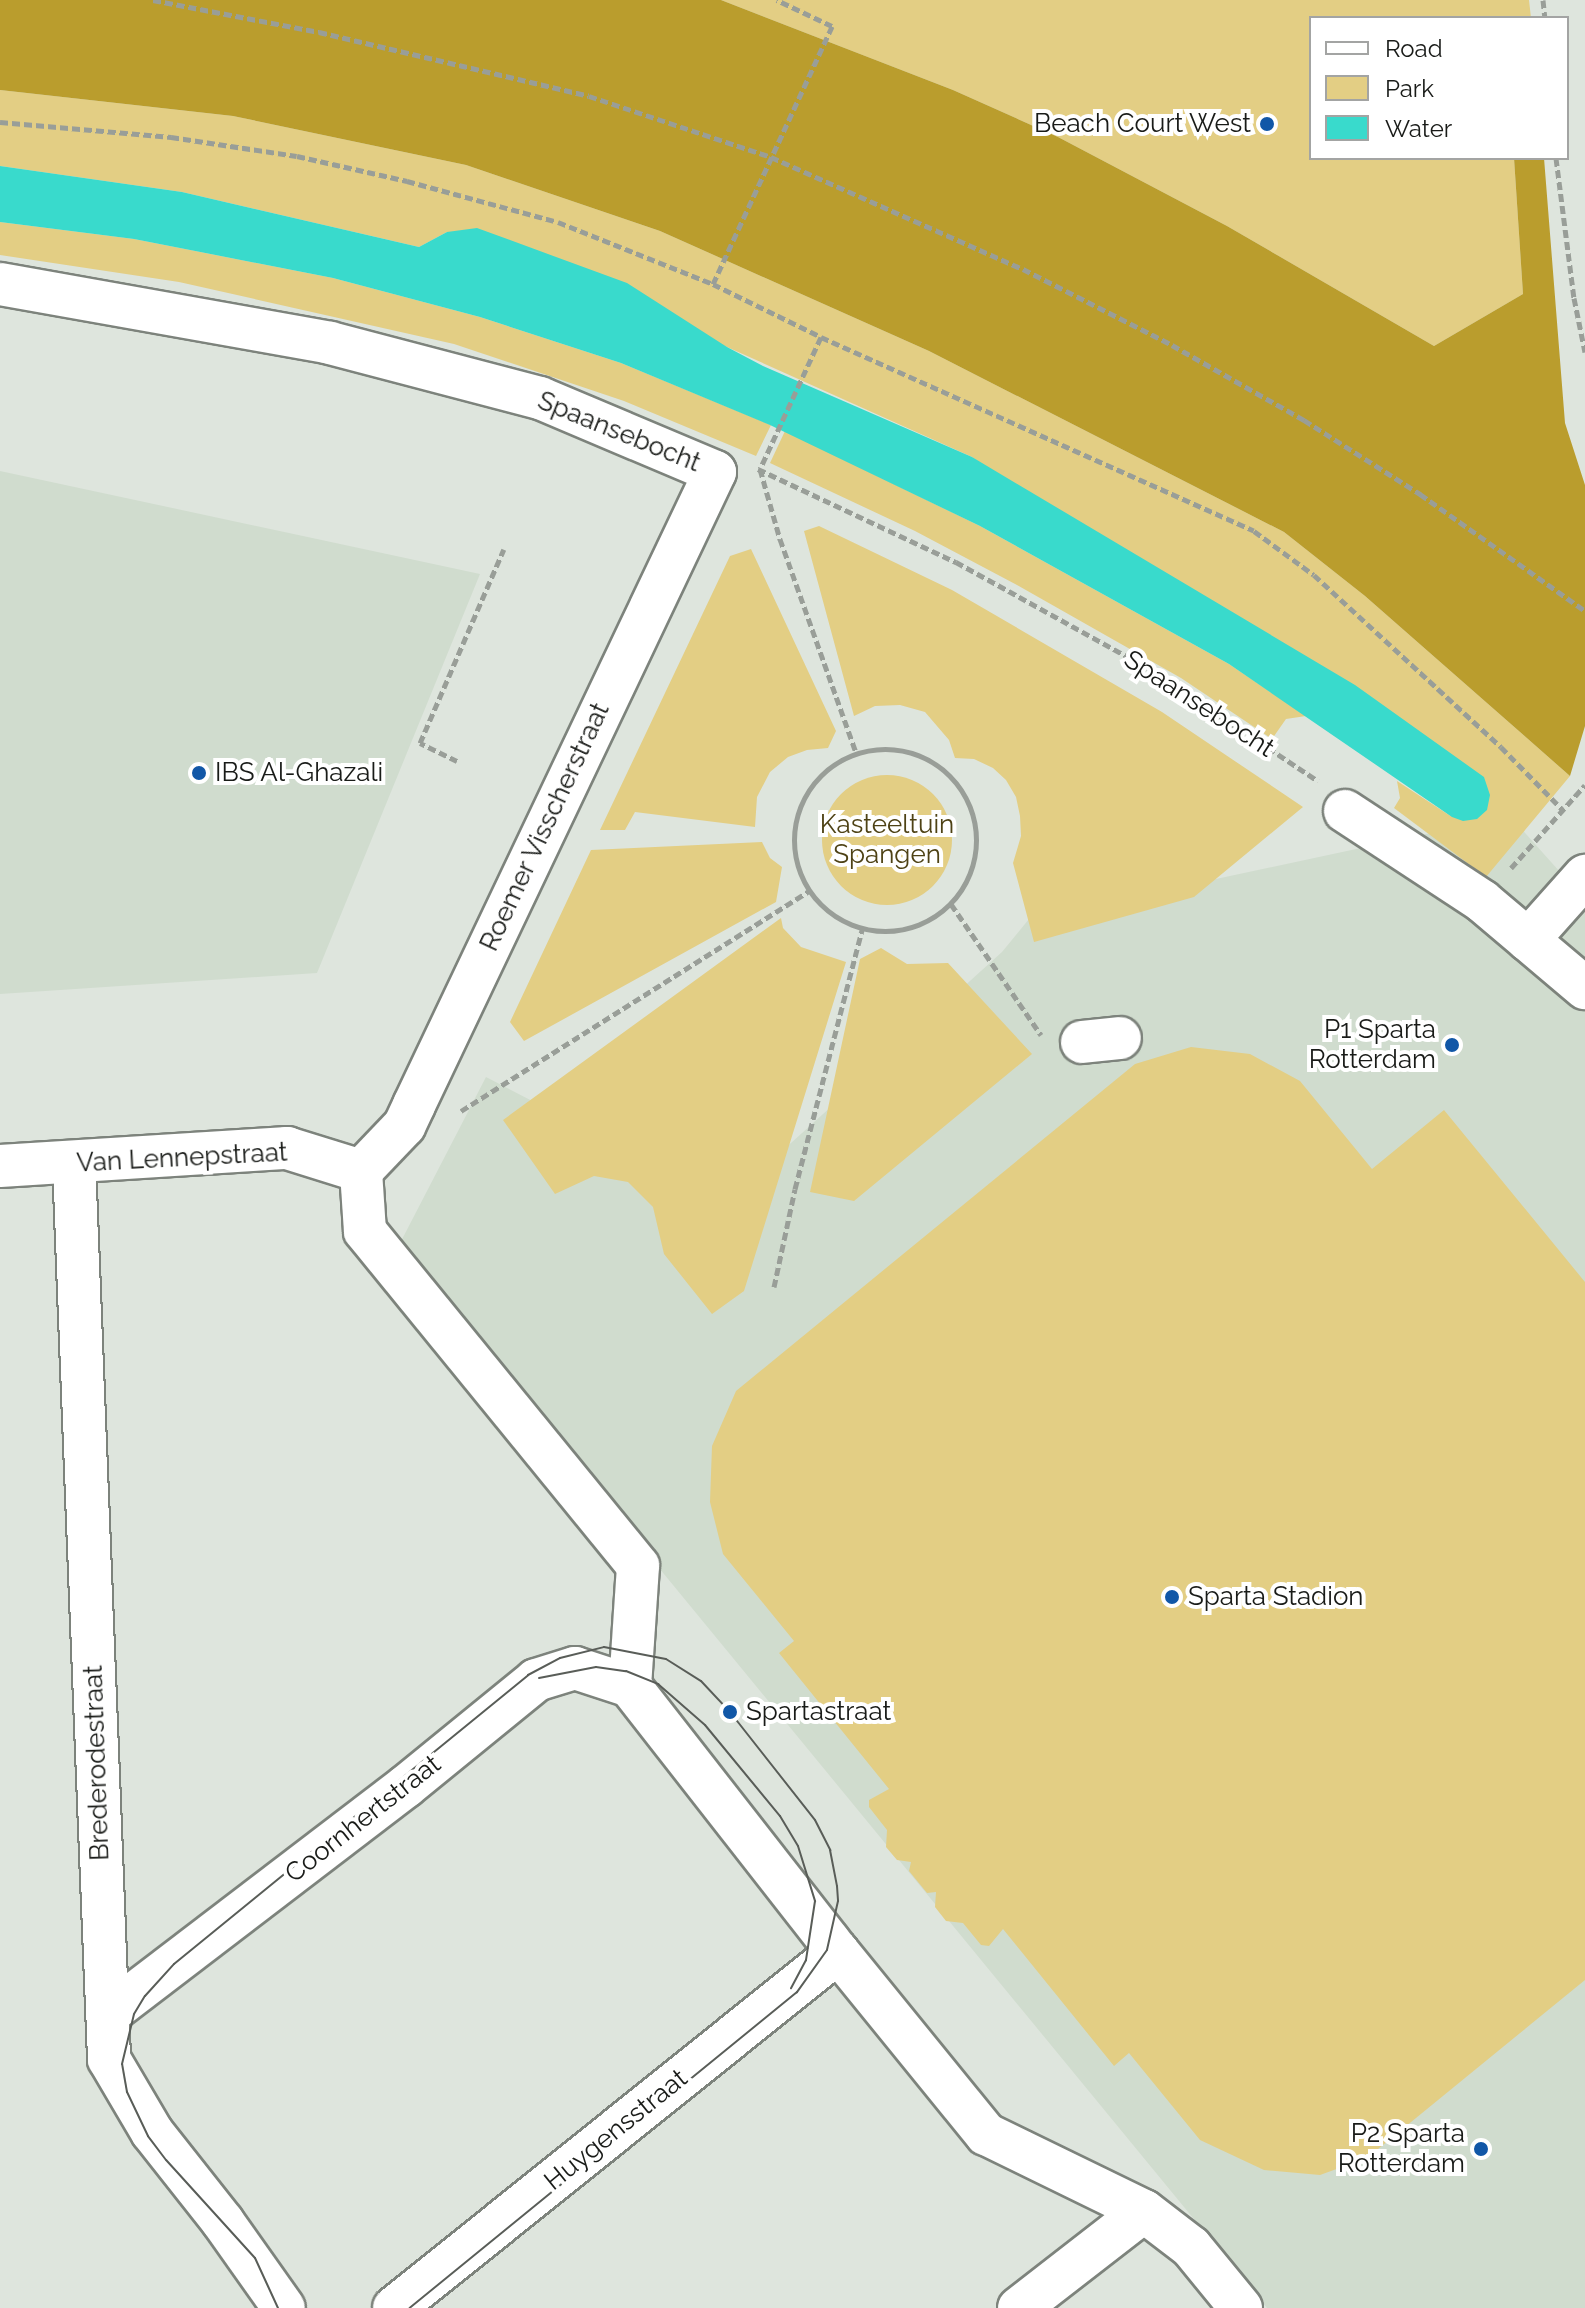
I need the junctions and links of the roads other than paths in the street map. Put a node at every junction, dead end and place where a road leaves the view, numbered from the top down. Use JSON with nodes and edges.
{"nodes":[{"id":1,"x":0,"y":284,"type":"edge"},
{"id":2,"x":715,"y":472,"type":"joint"},
{"id":3,"x":1345,"y":811,"type":"road end"},
{"id":4,"x":1585,"y":876,"type":"edge"},
{"id":5,"x":1528,"y":940,"type":"junction"},
{"id":6,"x":1578,"y":966,"type":"edge"},
{"id":7,"x":74,"y":1163,"type":"junction"},
{"id":8,"x":0,"y":1166,"type":"edge"},
{"id":9,"x":361,"y":1171,"type":"junction"},
{"id":10,"x":630,"y":1686,"type":"junction"},
{"id":11,"x":838,"y":1952,"type":"junction"},
{"id":12,"x":108,"y":2014,"type":"junction"},
{"id":13,"x":1144,"y":2211,"type":"junction"},
{"id":14,"x":284,"y":2308,"type":"edge"},
{"id":15,"x":394,"y":2308,"type":"edge"},
{"id":16,"x":1019,"y":2308,"type":"edge"},
{"id":17,"x":1241,"y":2308,"type":"edge"}],
"edges":[{"from":1,"to":2,"type":"street","name":"Spaansebocht"},
{"from":2,"to":9,"type":"street","name":"Roemer Visscherstraat"},
{"from":3,"to":5,"type":"street"},
{"from":4,"to":5,"type":"street"},
{"from":5,"to":6,"type":"street"},
{"from":7,"to":8,"type":"street","name":"Van Lennepstraat"},
{"from":7,"to":9,"type":"street","name":"Van Lennepstraat"},
{"from":7,"to":12,"type":"street","name":"Brederodestraat"},
{"from":9,"to":10,"type":"street"},
{"from":10,"to":11,"type":"street"},
{"from":10,"to":12,"type":"street","name":"Coornhertstraat"},
{"from":11,"to":13,"type":"street"},
{"from":11,"to":15,"type":"street","name":"Huygensstraat"},
{"from":12,"to":14,"type":"street","name":"Brederodestraat"},
{"from":13,"to":16,"type":"street"},
{"from":13,"to":17,"type":"street"}]}
